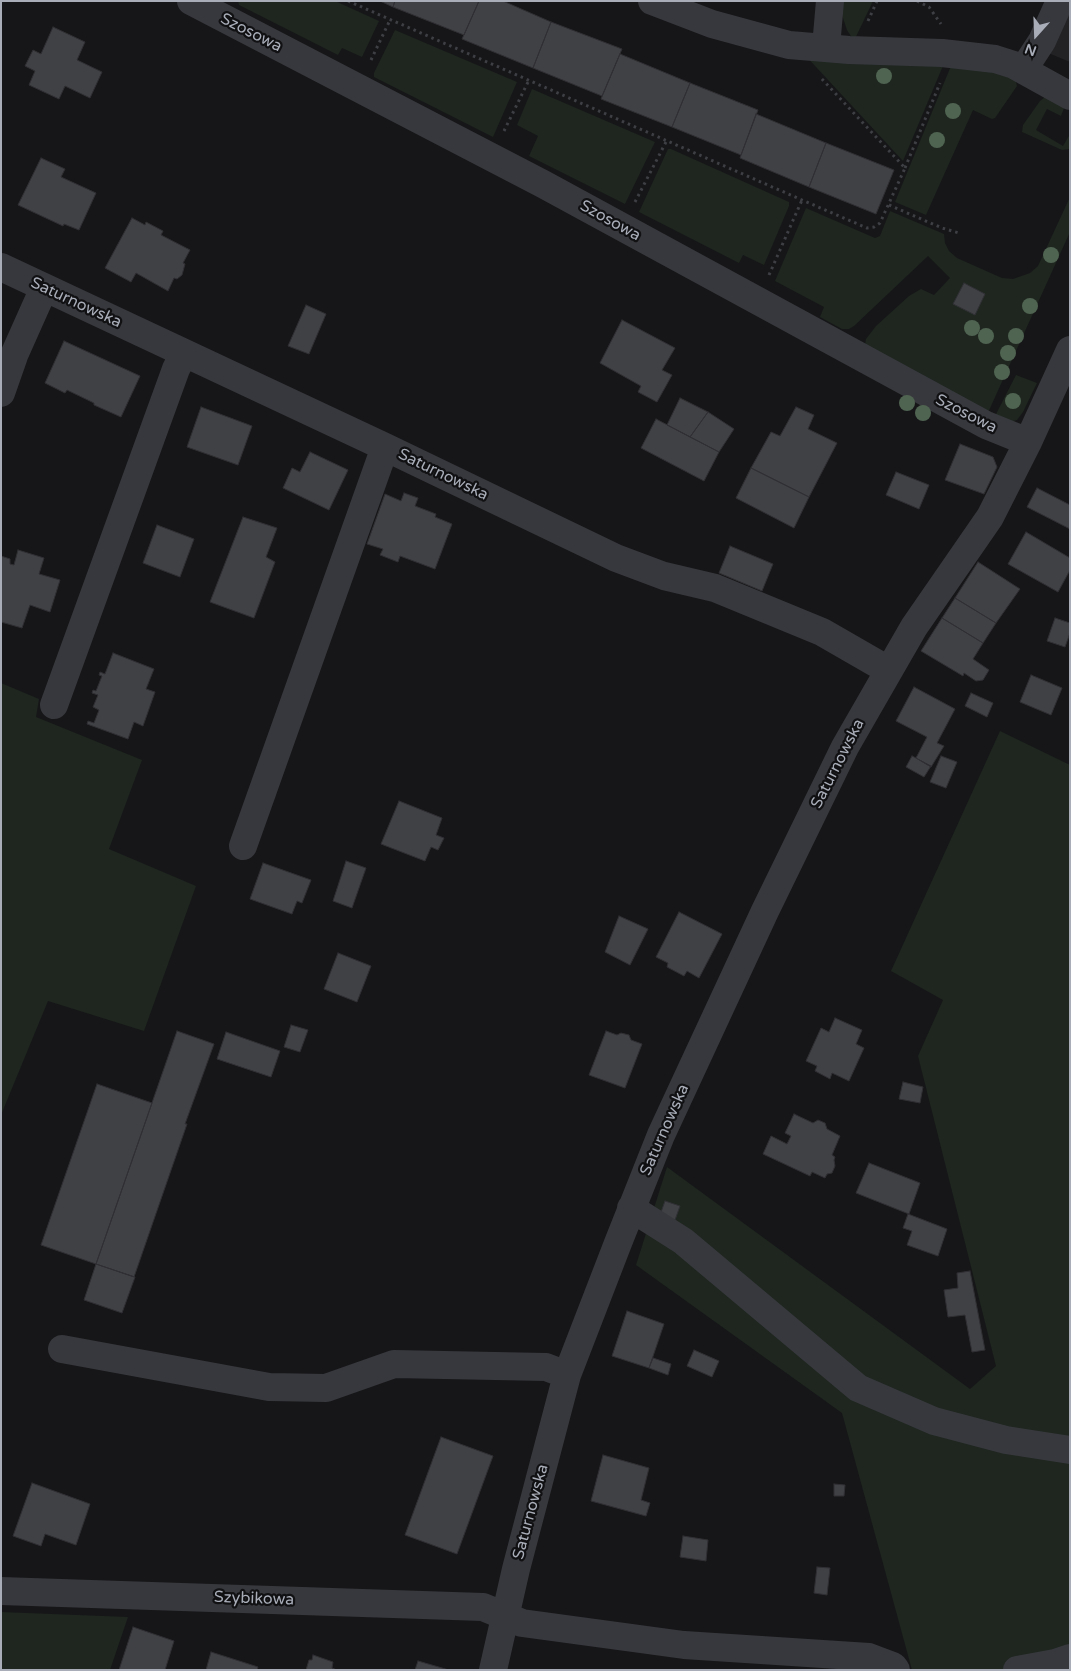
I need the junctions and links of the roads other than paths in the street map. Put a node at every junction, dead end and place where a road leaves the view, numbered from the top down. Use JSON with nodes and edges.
{"nodes":[{"id":1,"x":191,"y":1,"type":"edge"},
{"id":2,"x":652,"y":1,"type":"edge"},
{"id":3,"x":830,"y":1,"type":"edge"},
{"id":4,"x":1060,"y":1,"type":"edge"},
{"id":5,"x":826,"y":48,"type":"junction"},
{"id":6,"x":1023,"y":70,"type":"junction"},
{"id":7,"x":1070,"y":96,"type":"edge"},
{"id":8,"x":1,"y":267,"type":"edge"},
{"id":9,"x":44,"y":288,"type":"junction"},
{"id":10,"x":1070,"y":350,"type":"edge"},
{"id":11,"x":184,"y":354,"type":"junction"},
{"id":12,"x":1,"y":393,"type":"edge"},
{"id":13,"x":1028,"y":442,"type":"junction"},
{"id":14,"x":385,"y":447,"type":"junction"},
{"id":15,"x":888,"y":670,"type":"junction"},
{"id":16,"x":54,"y":705,"type":"dead end"},
{"id":17,"x":243,"y":846,"type":"dead end"},
{"id":18,"x":631,"y":1208,"type":"junction"},
{"id":19,"x":62,"y":1349,"type":"dead end"},
{"id":20,"x":567,"y":1375,"type":"junction"},
{"id":21,"x":1070,"y":1450,"type":"edge"},
{"id":22,"x":1,"y":1591,"type":"edge"},
{"id":23,"x":506,"y":1616,"type":"junction"},
{"id":24,"x":1070,"y":1658,"type":"edge"},
{"id":25,"x":493,"y":1670,"type":"edge"},
{"id":26,"x":896,"y":1670,"type":"edge"},
{"id":27,"x":1017,"y":1670,"type":"edge"}],
"edges":[{"from":1,"to":13,"type":"street","name":"Szosowa"},
{"from":2,"to":5,"type":"street"},
{"from":3,"to":5,"type":"street"},
{"from":4,"to":6,"type":"street"},
{"from":5,"to":6,"type":"street"},
{"from":6,"to":7,"type":"street"},
{"from":8,"to":9,"type":"street","name":"Saturnowska"},
{"from":9,"to":11,"type":"street","name":"Saturnowska"},
{"from":9,"to":12,"type":"street"},
{"from":10,"to":13,"type":"street","name":"Saturnowska"},
{"from":11,"to":14,"type":"street","name":"Saturnowska"},
{"from":11,"to":16,"type":"street"},
{"from":13,"to":15,"type":"street","name":"Saturnowska"},
{"from":14,"to":15,"type":"street","name":"Saturnowska"},
{"from":14,"to":17,"type":"street"},
{"from":15,"to":18,"type":"street","name":"Saturnowska"},
{"from":18,"to":20,"type":"street","name":"Saturnowska"},
{"from":18,"to":21,"type":"street"},
{"from":19,"to":20,"type":"street"},
{"from":20,"to":23,"type":"street","name":"Saturnowska"},
{"from":22,"to":23,"type":"street","name":"Szybikowa"},
{"from":23,"to":25,"type":"street","name":"Saturnowska"},
{"from":23,"to":26,"type":"street","name":"Szybikowa"},
{"from":24,"to":27,"type":"street"}]}
